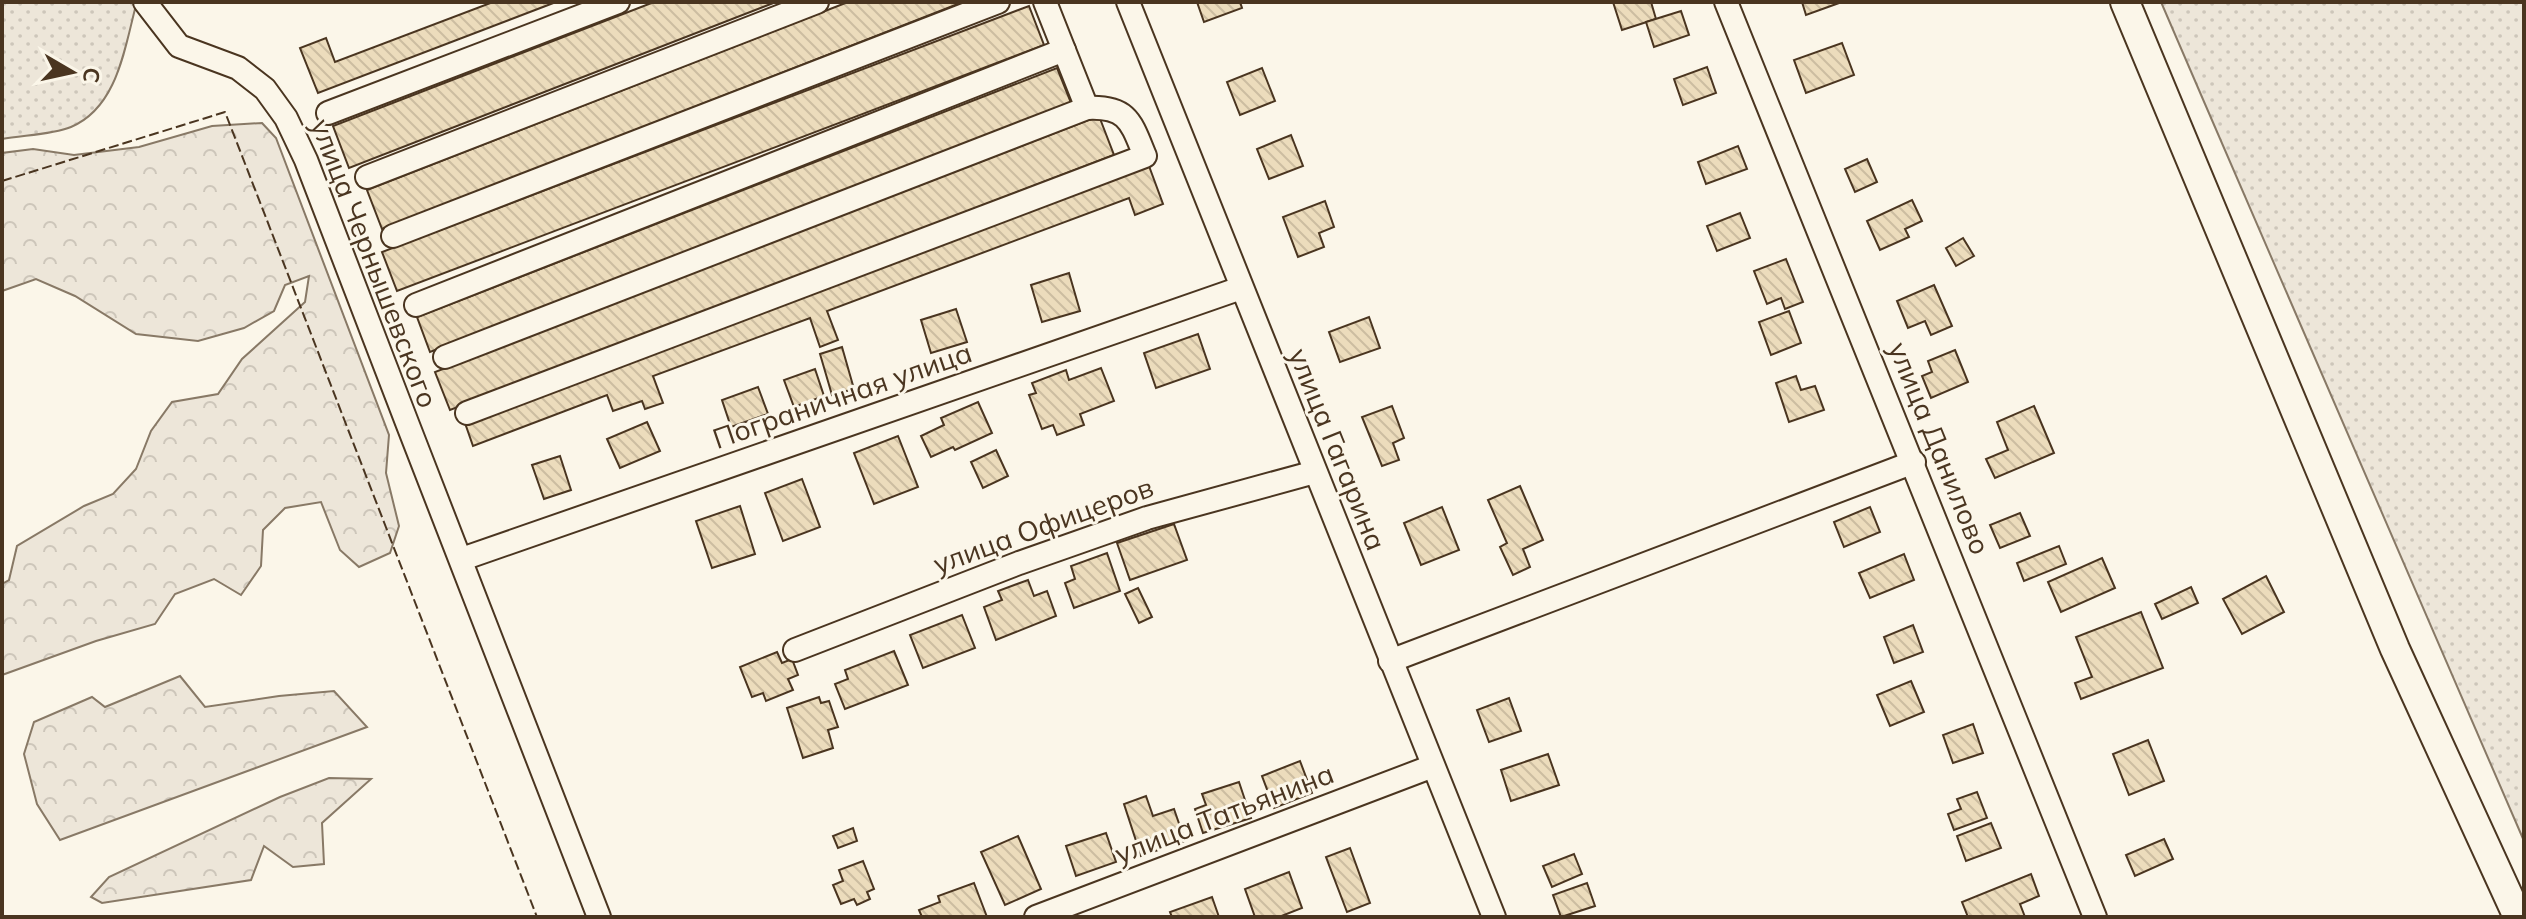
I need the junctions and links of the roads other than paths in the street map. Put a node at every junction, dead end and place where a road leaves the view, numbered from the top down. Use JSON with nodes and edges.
{"nodes":[{"id":1,"x":145,"y":2,"type":"edge"},
{"id":2,"x":618,"y":2,"type":"edge"},
{"id":3,"x":817,"y":2,"type":"edge"},
{"id":4,"x":998,"y":2,"type":"edge"},
{"id":5,"x":1045,"y":2,"type":"edge"},
{"id":6,"x":1128,"y":2,"type":"edge"},
{"id":7,"x":1726,"y":2,"type":"edge"},
{"id":8,"x":2125,"y":2,"type":"edge"},
{"id":9,"x":1064,"y":50,"type":"junction"},
{"id":10,"x":1087,"y":108,"type":"junction"},
{"id":11,"x":328,"y":113,"type":"dead end"},
{"id":12,"x":367,"y":177,"type":"dead end"},
{"id":13,"x":393,"y":236,"type":"dead end"},
{"id":14,"x":1241,"y":288,"type":"junction"},
{"id":15,"x":416,"y":305,"type":"dead end"},
{"id":16,"x":445,"y":357,"type":"dead end"},
{"id":17,"x":467,"y":413,"type":"dead end"},
{"id":18,"x":1914,"y":462,"type":"junction"},
{"id":19,"x":1315,"y":472,"type":"junction"},
{"id":20,"x":462,"y":559,"type":"junction"},
{"id":21,"x":795,"y":650,"type":"dead end"},
{"id":22,"x":1390,"y":661,"type":"junction"},
{"id":23,"x":1433,"y":766,"type":"junction"},
{"id":24,"x":599,"y":917,"type":"edge"},
{"id":25,"x":1036,"y":917,"type":"edge"},
{"id":26,"x":1494,"y":917,"type":"edge"},
{"id":27,"x":2095,"y":917,"type":"edge"},
{"id":28,"x":2518,"y":917,"type":"edge"}],
"edges":[{"from":1,"to":20,"type":"street","name":"улица Чернышевского"},
{"from":2,"to":11,"type":"street"},
{"from":3,"to":12,"type":"street"},
{"from":4,"to":13,"type":"street"},
{"from":5,"to":9,"type":"street"},
{"from":6,"to":14,"type":"street","name":"улица Гагарина"},
{"from":7,"to":18,"type":"street","name":"улица Данилово"},
{"from":8,"to":28,"type":"main road"},
{"from":9,"to":10,"type":"street"},
{"from":9,"to":15,"type":"street"},
{"from":10,"to":16,"type":"street"},
{"from":10,"to":17,"type":"street"},
{"from":14,"to":19,"type":"street","name":"улица Гагарина"},
{"from":14,"to":20,"type":"street","name":"Пограничная улица"},
{"from":18,"to":22,"type":"street"},
{"from":18,"to":27,"type":"street","name":"улица Данилово"},
{"from":19,"to":21,"type":"street","name":"улица Офицеров"},
{"from":19,"to":22,"type":"street","name":"улица Гагарина"},
{"from":20,"to":24,"type":"street","name":"улица Чернышевского"},
{"from":22,"to":23,"type":"street","name":"улица Гагарина"},
{"from":23,"to":25,"type":"street","name":"улица Татьянина"},
{"from":23,"to":26,"type":"street","name":"улица Гагарина"}]}
